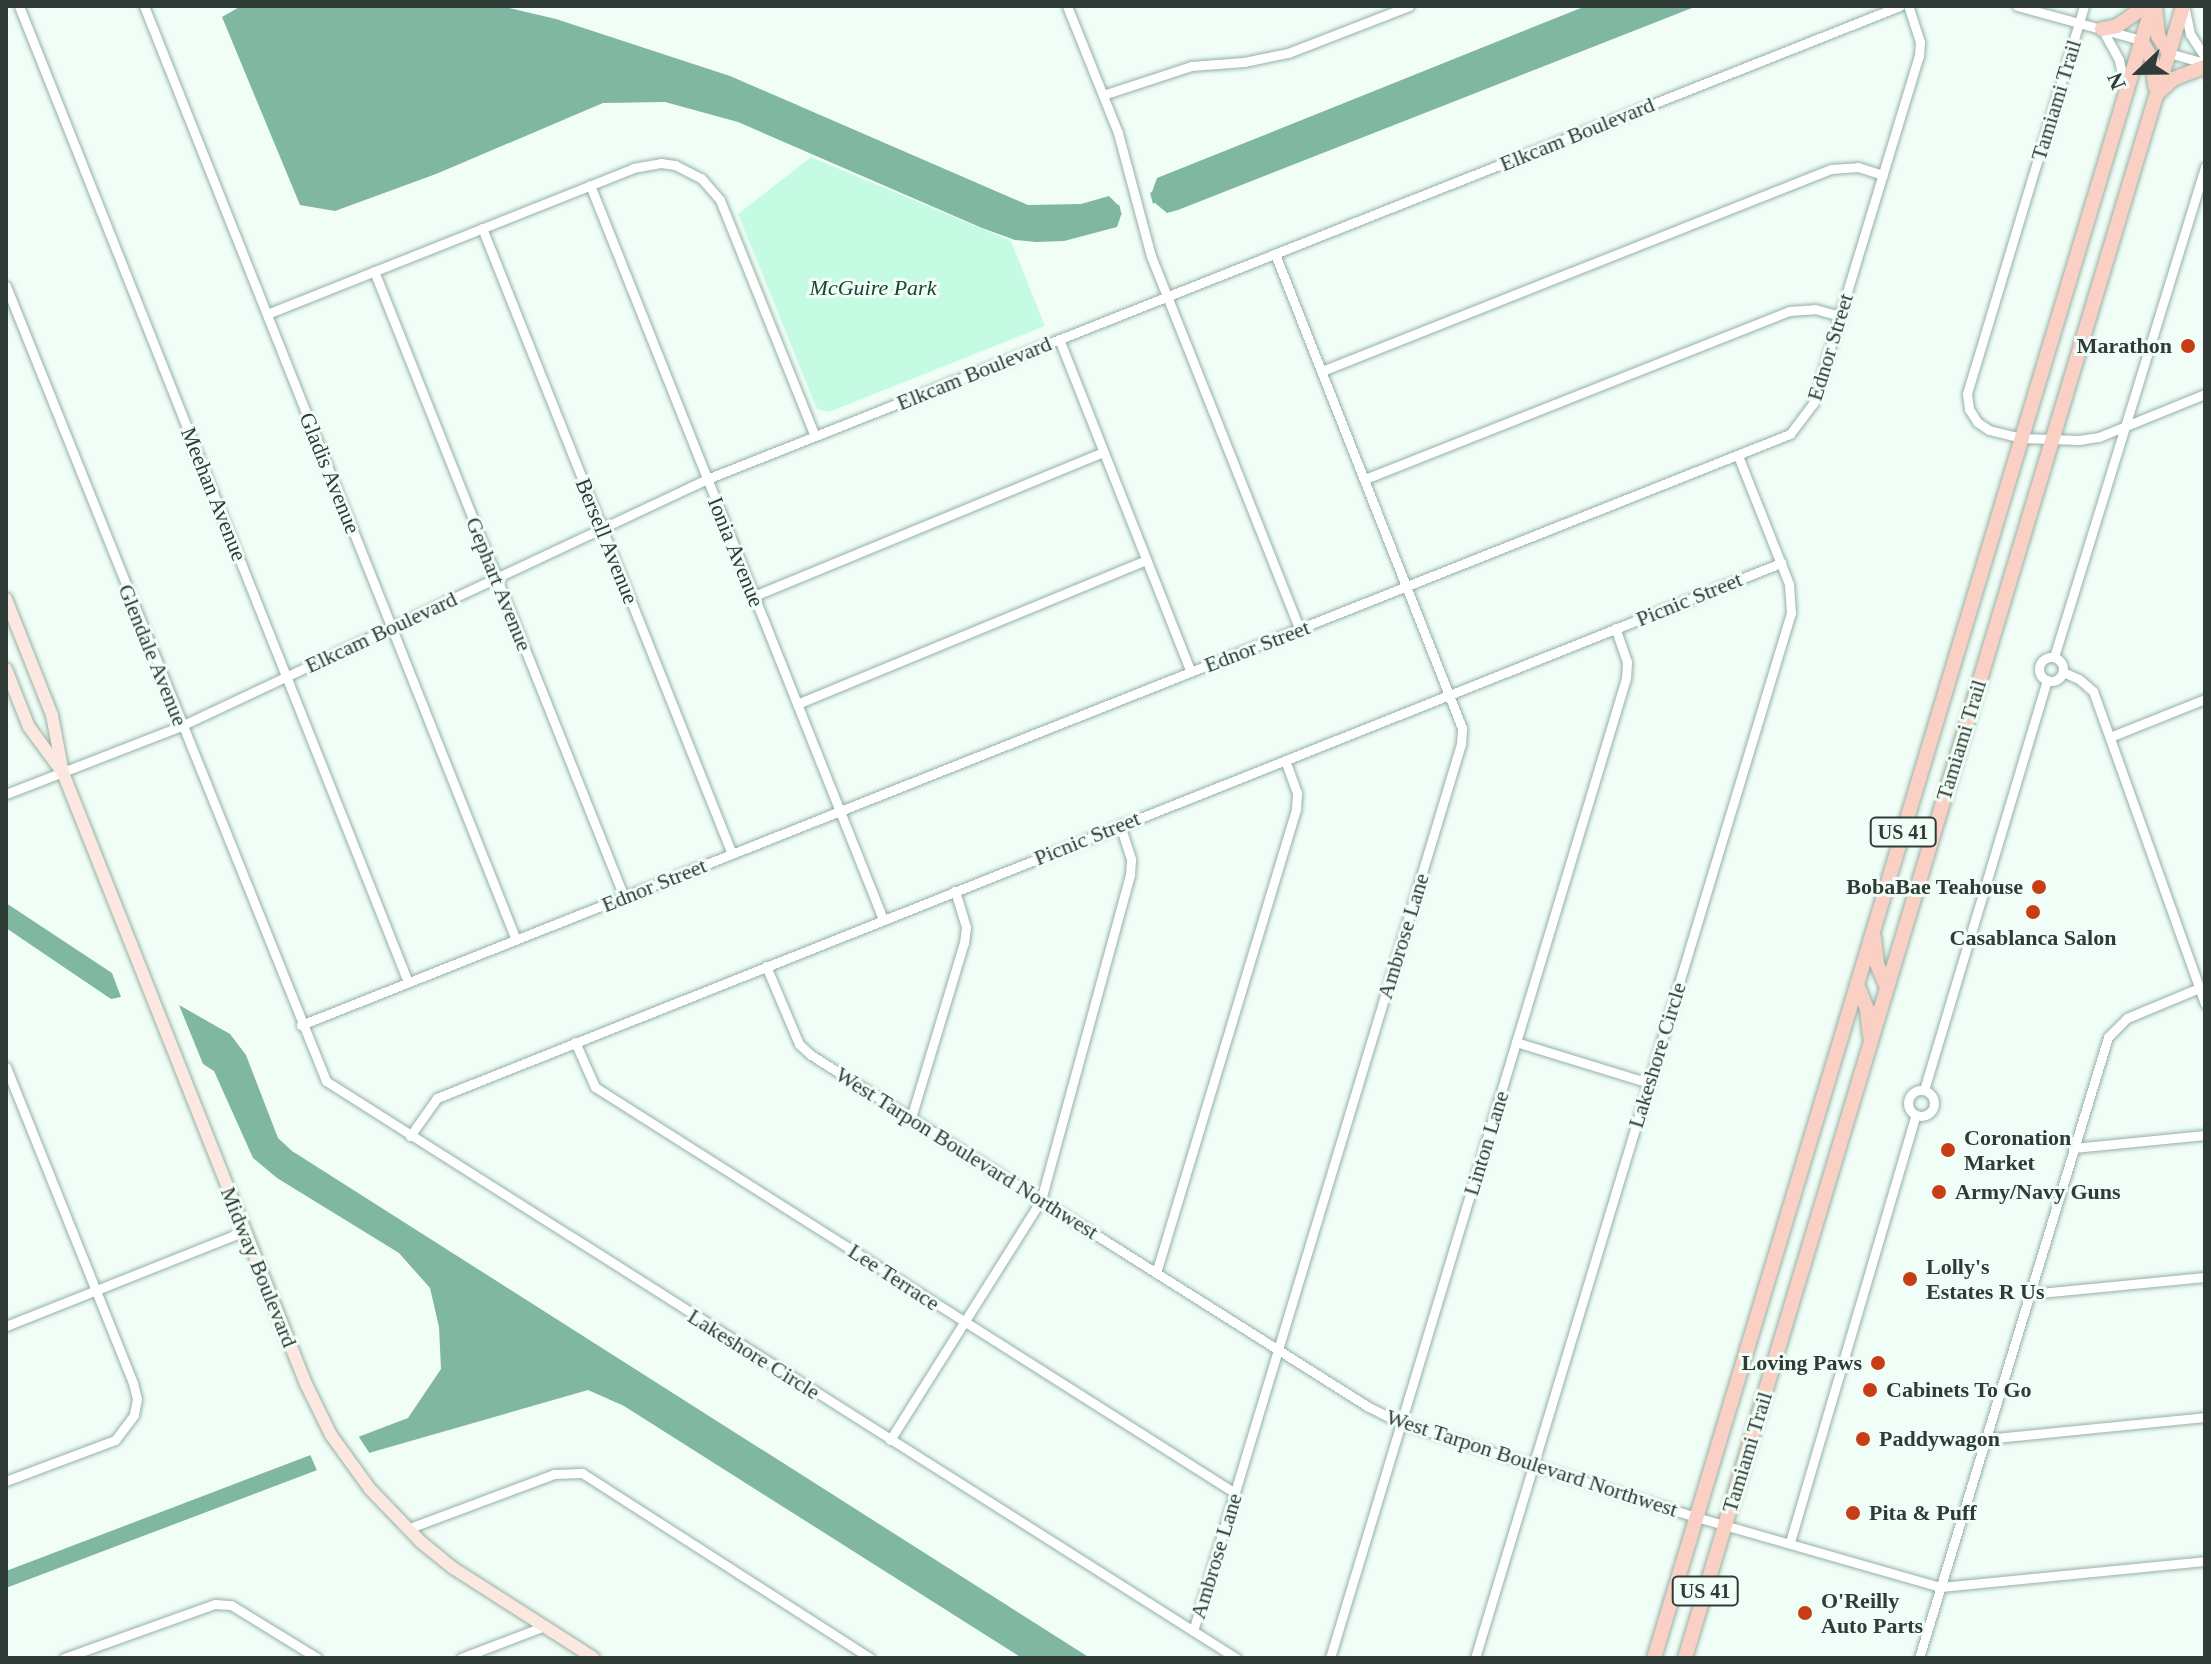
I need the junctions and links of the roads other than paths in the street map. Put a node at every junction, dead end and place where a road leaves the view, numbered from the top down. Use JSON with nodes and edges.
{"nodes":[{"id":1,"x":19,"y":6,"type":"edge"},
{"id":2,"x":144,"y":6,"type":"edge"},
{"id":3,"x":1067,"y":6,"type":"edge"},
{"id":4,"x":1409,"y":6,"type":"edge"},
{"id":5,"x":1900,"y":6,"type":"edge"},
{"id":6,"x":1908,"y":6,"type":"edge"},
{"id":7,"x":2017,"y":6,"type":"edge"},
{"id":8,"x":2084,"y":6,"type":"edge"},
{"id":9,"x":2146,"y":6,"type":"edge"},
{"id":10,"x":2154,"y":6,"type":"edge"},
{"id":11,"x":2183,"y":6,"type":"edge"},
{"id":12,"x":2079,"y":24,"type":"junction"},
{"id":13,"x":2102,"y":29,"type":"junction"},
{"id":14,"x":2141,"y":40,"type":"junction"},
{"id":15,"x":2169,"y":53,"type":"junction"},
{"id":16,"x":2205,"y":62,"type":"edge"},
{"id":17,"x":2126,"y":92,"type":"junction"},
{"id":18,"x":2156,"y":94,"type":"junction"},
{"id":19,"x":1103,"y":95,"type":"junction"},
{"id":20,"x":2205,"y":167,"type":"edge"},
{"id":21,"x":1883,"y":175,"type":"junction"},
{"id":22,"x":590,"y":185,"type":"junction"},
{"id":23,"x":482,"y":228,"type":"junction"},
{"id":24,"x":1275,"y":254,"type":"junction"},
{"id":25,"x":374,"y":271,"type":"junction"},
{"id":26,"x":6,"y":286,"type":"edge"},
{"id":27,"x":1167,"y":297,"type":"junction"},
{"id":28,"x":267,"y":314,"type":"junction"},
{"id":29,"x":1840,"y":316,"type":"junction"},
{"id":30,"x":1059,"y":339,"type":"junction"},
{"id":31,"x":1322,"y":371,"type":"junction"},
{"id":32,"x":2205,"y":394,"type":"edge"},
{"id":33,"x":2128,"y":425,"type":"junction"},
{"id":34,"x":815,"y":436,"type":"junction"},
{"id":35,"x":2022,"y":438,"type":"junction"},
{"id":36,"x":2052,"y":440,"type":"junction"},
{"id":37,"x":1104,"y":452,"type":"junction"},
{"id":38,"x":1738,"y":456,"type":"junction"},
{"id":39,"x":707,"y":479,"type":"junction"},
{"id":40,"x":1365,"y":479,"type":"junction"},
{"id":41,"x":602,"y":528,"type":"junction"},
{"id":42,"x":1147,"y":560,"type":"junction"},
{"id":43,"x":1781,"y":563,"type":"junction"},
{"id":44,"x":497,"y":578,"type":"junction"},
{"id":45,"x":1408,"y":587,"type":"junction"},
{"id":46,"x":754,"y":596,"type":"junction"},
{"id":47,"x":6,"y":599,"type":"edge"},
{"id":48,"x":392,"y":627,"type":"junction"},
{"id":49,"x":1615,"y":628,"type":"junction"},
{"id":50,"x":1300,"y":630,"type":"junction"},
{"id":51,"x":2054,"y":657,"type":"junction"},
{"id":52,"x":6,"y":669,"type":"edge"},
{"id":53,"x":1191,"y":672,"type":"junction"},
{"id":54,"x":2063,"y":672,"type":"junction"},
{"id":55,"x":286,"y":677,"type":"junction"},
{"id":56,"x":2047,"y":680,"type":"junction"},
{"id":57,"x":1450,"y":694,"type":"junction"},
{"id":58,"x":2205,"y":699,"type":"edge"},
{"id":59,"x":797,"y":704,"type":"junction"},
{"id":60,"x":181,"y":726,"type":"junction"},
{"id":61,"x":2110,"y":737,"type":"junction"},
{"id":62,"x":1285,"y":760,"type":"junction"},
{"id":63,"x":63,"y":773,"type":"junction"},
{"id":64,"x":6,"y":794,"type":"edge"},
{"id":65,"x":840,"y":811,"type":"junction"},
{"id":66,"x":1120,"y":825,"type":"junction"},
{"id":67,"x":732,"y":854,"type":"junction"},
{"id":68,"x":955,"y":891,"type":"junction"},
{"id":69,"x":624,"y":897,"type":"junction"},
{"id":70,"x":883,"y":919,"type":"junction"},
{"id":71,"x":1873,"y":930,"type":"junction"},
{"id":72,"x":516,"y":940,"type":"junction"},
{"id":73,"x":766,"y":966,"type":"junction"},
{"id":74,"x":408,"y":982,"type":"junction"},
{"id":75,"x":1857,"y":984,"type":"junction"},
{"id":76,"x":1887,"y":987,"type":"junction"},
{"id":77,"x":2199,"y":988,"type":"junction"},
{"id":78,"x":2205,"y":1004,"type":"edge"},
{"id":79,"x":301,"y":1025,"type":"junction"},
{"id":80,"x":1871,"y":1040,"type":"junction"},
{"id":81,"x":575,"y":1042,"type":"junction"},
{"id":82,"x":1516,"y":1042,"type":"junction"},
{"id":83,"x":6,"y":1067,"type":"edge"},
{"id":84,"x":1649,"y":1083,"type":"junction"},
{"id":85,"x":1924,"y":1090,"type":"junction"},
{"id":86,"x":1916,"y":1115,"type":"junction"},
{"id":87,"x":911,"y":1118,"type":"junction"},
{"id":88,"x":2205,"y":1135,"type":"edge"},
{"id":89,"x":410,"y":1136,"type":"junction"},
{"id":90,"x":2073,"y":1148,"type":"junction"},
{"id":91,"x":1041,"y":1200,"type":"junction"},
{"id":92,"x":245,"y":1231,"type":"junction"},
{"id":93,"x":1156,"y":1273,"type":"junction"},
{"id":94,"x":2205,"y":1277,"type":"edge"},
{"id":95,"x":96,"y":1290,"type":"junction"},
{"id":96,"x":2029,"y":1294,"type":"junction"},
{"id":97,"x":964,"y":1322,"type":"junction"},
{"id":98,"x":6,"y":1326,"type":"edge"},
{"id":99,"x":1278,"y":1350,"type":"junction"},
{"id":100,"x":2205,"y":1417,"type":"edge"},
{"id":101,"x":1401,"y":1423,"type":"junction"},
{"id":102,"x":1985,"y":1439,"type":"junction"},
{"id":103,"x":890,"y":1440,"type":"junction"},
{"id":104,"x":1534,"y":1465,"type":"junction"},
{"id":105,"x":6,"y":1481,"type":"edge"},
{"id":106,"x":1235,"y":1493,"type":"junction"},
{"id":107,"x":1696,"y":1517,"type":"junction"},
{"id":108,"x":1725,"y":1524,"type":"junction"},
{"id":109,"x":407,"y":1529,"type":"junction"},
{"id":110,"x":1790,"y":1542,"type":"junction"},
{"id":111,"x":2205,"y":1561,"type":"edge"},
{"id":112,"x":1940,"y":1587,"type":"junction"},
{"id":113,"x":545,"y":1626,"type":"junction"},
{"id":114,"x":1193,"y":1631,"type":"junction"},
{"id":115,"x":64,"y":1658,"type":"edge"},
{"id":116,"x":317,"y":1658,"type":"edge"},
{"id":117,"x":461,"y":1658,"type":"edge"},
{"id":118,"x":594,"y":1658,"type":"edge"},
{"id":119,"x":870,"y":1658,"type":"edge"},
{"id":120,"x":1236,"y":1658,"type":"edge"},
{"id":121,"x":1330,"y":1658,"type":"edge"},
{"id":122,"x":1475,"y":1658,"type":"edge"},
{"id":123,"x":1654,"y":1658,"type":"edge"},
{"id":124,"x":1685,"y":1658,"type":"edge"},
{"id":125,"x":1919,"y":1658,"type":"edge"}],
"edges":[{"from":1,"to":55,"type":"street","name":"Meehan Avenue"},
{"from":2,"to":28,"type":"street","name":"Gladis Avenue"},
{"from":3,"to":19,"type":"street"},
{"from":4,"to":19,"type":"street"},
{"from":5,"to":24,"type":"street","name":"Elkcam Boulevard"},
{"from":6,"to":21,"type":"street","name":"Ednor Street"},
{"from":7,"to":12,"type":"street"},
{"from":8,"to":12,"type":"street","name":"Tamiami Trail"},
{"from":9,"to":13,"type":"main road"},
{"from":10,"to":14,"type":"main road","name":"Tamiami Trail","number":"US 41"},
{"from":10,"to":15,"type":"main road"},
{"from":11,"to":15,"type":"main road","name":"Tamiami Trail","number":"US 41"},
{"from":11,"to":16,"type":"street"},
{"from":12,"to":13,"type":"street"},
{"from":12,"to":35,"type":"street","name":"Tamiami Trail"},
{"from":13,"to":14,"type":"street"},
{"from":13,"to":17,"type":"street"},
{"from":14,"to":17,"type":"main road","name":"Tamiami Trail","number":"US 41"},
{"from":14,"to":18,"type":"main road"},
{"from":15,"to":16,"type":"street"},
{"from":15,"to":18,"type":"main road","name":"Tamiami Trail","number":"US 41"},
{"from":16,"to":18,"type":"main road"},
{"from":17,"to":35,"type":"main road","name":"Tamiami Trail","number":"US 41"},
{"from":18,"to":36,"type":"main road","name":"Tamiami Trail","number":"US 41"},
{"from":19,"to":27,"type":"street"},
{"from":20,"to":33,"type":"street"},
{"from":21,"to":29,"type":"street","name":"Ednor Street"},
{"from":21,"to":31,"type":"street"},
{"from":22,"to":23,"type":"street"},
{"from":22,"to":34,"type":"street"},
{"from":22,"to":39,"type":"street","name":"Ionia Avenue"},
{"from":23,"to":25,"type":"street"},
{"from":23,"to":41,"type":"street","name":"Bersell Avenue"},
{"from":24,"to":27,"type":"street","name":"Elkcam Boulevard"},
{"from":24,"to":31,"type":"street","name":"Ambrose Lane"},
{"from":25,"to":28,"type":"street"},
{"from":25,"to":44,"type":"street","name":"Gephart Avenue"},
{"from":26,"to":60,"type":"street","name":"Glendale Avenue"},
{"from":27,"to":30,"type":"street","name":"Elkcam Boulevard"},
{"from":27,"to":50,"type":"street"},
{"from":28,"to":48,"type":"street","name":"Gladis Avenue"},
{"from":29,"to":38,"type":"street","name":"Ednor Street"},
{"from":29,"to":40,"type":"street"},
{"from":30,"to":34,"type":"street","name":"Elkcam Boulevard"},
{"from":30,"to":37,"type":"street"},
{"from":31,"to":40,"type":"street","name":"Ambrose Lane"},
{"from":32,"to":33,"type":"street"},
{"from":33,"to":36,"type":"street"},
{"from":33,"to":51,"type":"street"},
{"from":34,"to":39,"type":"street","name":"Elkcam Boulevard"},
{"from":35,"to":36,"type":"street"},
{"from":35,"to":71,"type":"main road","name":"Tamiami Trail","number":"US 41"},
{"from":36,"to":76,"type":"main road","name":"Tamiami Trail","number":"US 41"},
{"from":37,"to":42,"type":"street"},
{"from":37,"to":46,"type":"street"},
{"from":38,"to":43,"type":"street","name":"Lakeshore Circle"},
{"from":38,"to":45,"type":"street","name":"Ednor Street"},
{"from":39,"to":41,"type":"street","name":"Elkcam Boulevard"},
{"from":39,"to":46,"type":"street","name":"Ionia Avenue"},
{"from":40,"to":45,"type":"street","name":"Ambrose Lane"},
{"from":41,"to":44,"type":"street","name":"Elkcam Boulevard"},
{"from":41,"to":67,"type":"street","name":"Bersell Avenue"},
{"from":42,"to":53,"type":"street"},
{"from":42,"to":59,"type":"street"},
{"from":43,"to":49,"type":"street","name":"Picnic Street"},
{"from":43,"to":84,"type":"street","name":"Lakeshore Circle"},
{"from":44,"to":48,"type":"street","name":"Elkcam Boulevard"},
{"from":44,"to":69,"type":"street","name":"Gephart Avenue"},
{"from":45,"to":50,"type":"street","name":"Ednor Street"},
{"from":45,"to":57,"type":"street","name":"Ambrose Lane"},
{"from":46,"to":59,"type":"street","name":"Ionia Avenue"},
{"from":47,"to":63,"type":"street","name":"Midway Boulevard"},
{"from":48,"to":55,"type":"street","name":"Elkcam Boulevard"},
{"from":48,"to":72,"type":"street","name":"Gladis Avenue"},
{"from":49,"to":57,"type":"street","name":"Picnic Street"},
{"from":49,"to":82,"type":"street","name":"Linton Lane"},
{"from":50,"to":53,"type":"street","name":"Ednor Street"},
{"from":51,"to":54,"type":"street"},
{"from":51,"to":56,"type":"street"},
{"from":52,"to":63,"type":"street","name":"Midway Boulevard"},
{"from":53,"to":65,"type":"street","name":"Ednor Street"},
{"from":54,"to":56,"type":"street"},
{"from":54,"to":61,"type":"street"},
{"from":55,"to":60,"type":"street","name":"Elkcam Boulevard"},
{"from":55,"to":74,"type":"street","name":"Meehan Avenue"},
{"from":56,"to":85,"type":"street"},
{"from":57,"to":62,"type":"street","name":"Picnic Street"},
{"from":57,"to":99,"type":"street","name":"Ambrose Lane"},
{"from":58,"to":61,"type":"street"},
{"from":59,"to":65,"type":"street","name":"Ionia Avenue"},
{"from":60,"to":63,"type":"street","name":"Elkcam Boulevard"},
{"from":60,"to":79,"type":"street","name":"Glendale Avenue"},
{"from":61,"to":77,"type":"street"},
{"from":62,"to":66,"type":"street","name":"Picnic Street"},
{"from":62,"to":93,"type":"street"},
{"from":63,"to":64,"type":"street","name":"Elkcam Boulevard"},
{"from":63,"to":92,"type":"street","name":"Midway Boulevard"},
{"from":65,"to":67,"type":"street","name":"Ednor Street"},
{"from":65,"to":70,"type":"street","name":"Ionia Avenue"},
{"from":66,"to":68,"type":"street","name":"Picnic Street"},
{"from":66,"to":91,"type":"street"},
{"from":67,"to":69,"type":"street","name":"Ednor Street"},
{"from":68,"to":70,"type":"street","name":"Picnic Street"},
{"from":68,"to":87,"type":"street"},
{"from":69,"to":72,"type":"street","name":"Ednor Street"},
{"from":70,"to":73,"type":"street","name":"Picnic Street"},
{"from":71,"to":75,"type":"main road","name":"Tamiami Trail","number":"US 41"},
{"from":71,"to":76,"type":"main road"},
{"from":72,"to":74,"type":"street","name":"Ednor Street"},
{"from":73,"to":81,"type":"street","name":"Picnic Street"},
{"from":73,"to":87,"type":"street","name":"West Tarpon Boulevard Northwest"},
{"from":74,"to":79,"type":"street","name":"Ednor Street"},
{"from":75,"to":80,"type":"main road"},
{"from":75,"to":107,"type":"main road","name":"Tamiami Trail","number":"US 41"},
{"from":76,"to":80,"type":"main road","name":"Tamiami Trail","number":"US 41"},
{"from":77,"to":78,"type":"street"},
{"from":77,"to":90,"type":"street"},
{"from":79,"to":89,"type":"street","name":"Lakeshore Circle"},
{"from":80,"to":108,"type":"main road","name":"Tamiami Trail","number":"US 41"},
{"from":81,"to":89,"type":"street","name":"Picnic Street"},
{"from":81,"to":97,"type":"street","name":"Lee Terrace"},
{"from":82,"to":84,"type":"street"},
{"from":82,"to":101,"type":"street","name":"Linton Lane"},
{"from":83,"to":95,"type":"street"},
{"from":84,"to":104,"type":"street","name":"Lakeshore Circle"},
{"from":85,"to":86,"type":"street"},
{"from":85,"to":86,"type":"street"},
{"from":86,"to":110,"type":"street"},
{"from":87,"to":91,"type":"street","name":"West Tarpon Boulevard Northwest"},
{"from":88,"to":90,"type":"street"},
{"from":89,"to":103,"type":"street","name":"Lakeshore Circle"},
{"from":90,"to":96,"type":"street"},
{"from":91,"to":93,"type":"street","name":"West Tarpon Boulevard Northwest"},
{"from":91,"to":97,"type":"street"},
{"from":92,"to":95,"type":"street"},
{"from":92,"to":109,"type":"street","name":"Midway Boulevard"},
{"from":93,"to":99,"type":"street","name":"West Tarpon Boulevard Northwest"},
{"from":94,"to":96,"type":"street"},
{"from":95,"to":98,"type":"street"},
{"from":95,"to":105,"type":"street"},
{"from":96,"to":102,"type":"street"},
{"from":97,"to":103,"type":"street"},
{"from":97,"to":106,"type":"street","name":"Lee Terrace"},
{"from":99,"to":101,"type":"street","name":"West Tarpon Boulevard Northwest"},
{"from":99,"to":106,"type":"street","name":"Ambrose Lane"},
{"from":100,"to":102,"type":"street"},
{"from":101,"to":104,"type":"street","name":"West Tarpon Boulevard Northwest"},
{"from":101,"to":121,"type":"street","name":"Linton Lane"},
{"from":102,"to":112,"type":"street"},
{"from":103,"to":114,"type":"street","name":"Lakeshore Circle"},
{"from":104,"to":107,"type":"street","name":"West Tarpon Boulevard Northwest"},
{"from":104,"to":122,"type":"street","name":"Lakeshore Circle"},
{"from":106,"to":114,"type":"street","name":"Ambrose Lane"},
{"from":107,"to":108,"type":"street","name":"West Tarpon Boulevard Northwest"},
{"from":107,"to":123,"type":"main road","name":"Tamiami Trail","number":"US 41"},
{"from":108,"to":110,"type":"street","name":"West Tarpon Boulevard Northwest"},
{"from":108,"to":124,"type":"main road","name":"Tamiami Trail","number":"US 41"},
{"from":109,"to":113,"type":"street","name":"Midway Boulevard"},
{"from":109,"to":119,"type":"street"},
{"from":110,"to":112,"type":"street","name":"West Tarpon Boulevard Northwest"},
{"from":111,"to":112,"type":"street","name":"West Tarpon Boulevard Northwest"},
{"from":112,"to":125,"type":"street"},
{"from":113,"to":117,"type":"street"},
{"from":113,"to":118,"type":"street","name":"Midway Boulevard"},
{"from":114,"to":120,"type":"street","name":"Lakeshore Circle"},
{"from":115,"to":116,"type":"street"}]}
